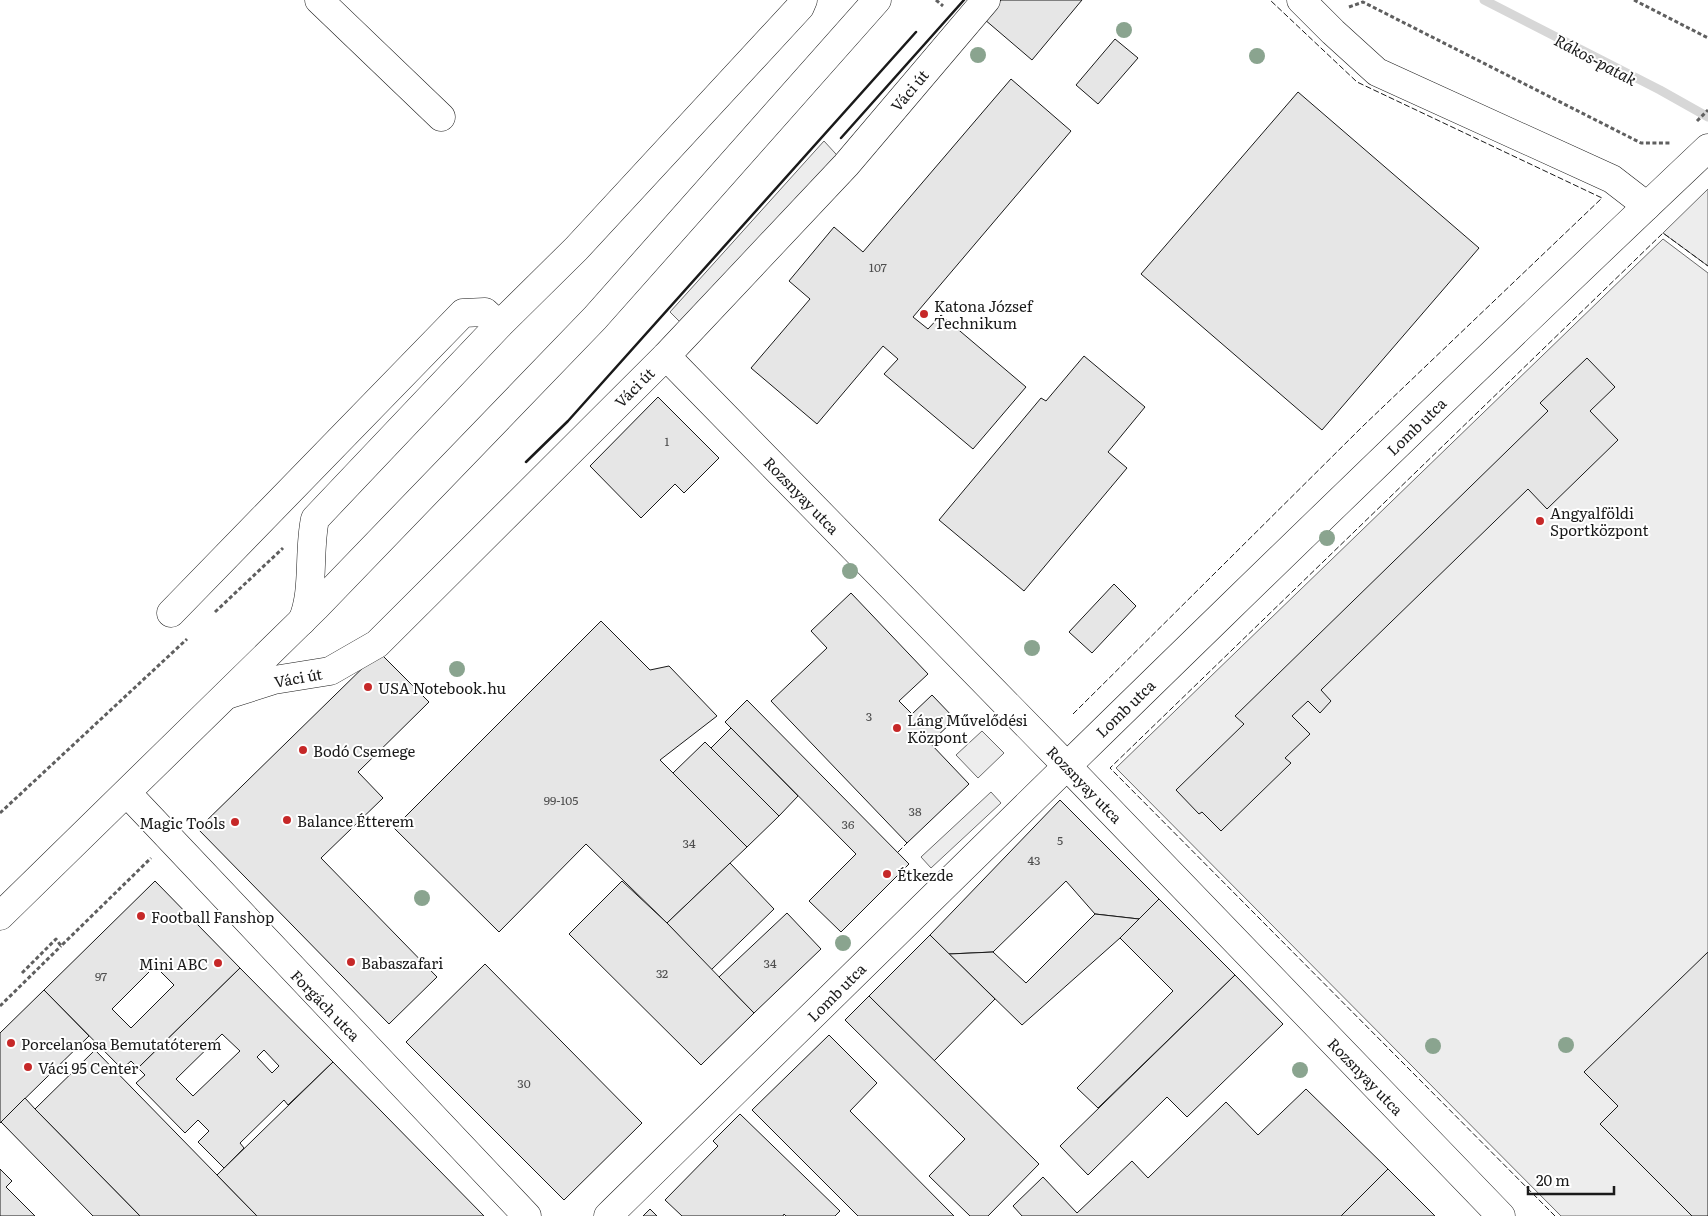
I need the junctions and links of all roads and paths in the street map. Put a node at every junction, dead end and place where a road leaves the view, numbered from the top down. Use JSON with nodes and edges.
{"nodes":[{"id":1,"x":319,"y":0,"type":"edge"},
{"id":2,"x":803,"y":0,"type":"edge"},
{"id":3,"x":877,"y":0,"type":"edge"},
{"id":4,"x":936,"y":0,"type":"edge"},
{"id":5,"x":986,"y":0,"type":"edge"},
{"id":6,"x":1301,"y":0,"type":"edge"},
{"id":7,"x":1634,"y":0,"type":"edge"},
{"id":8,"x":943,"y":6,"type":"dead end"},
{"id":9,"x":1332,"y":32,"type":"junction"},
{"id":10,"x":1708,"y":38,"type":"edge"},
{"id":11,"x":441,"y":117,"type":"dead end"},
{"id":12,"x":1673,"y":144,"type":"dead end"},
{"id":13,"x":1702,"y":153,"type":"edge"},
{"id":14,"x":1647,"y":206,"type":"junction"},
{"id":15,"x":500,"y":325,"type":"junction"},
{"id":16,"x":666,"y":356,"type":"junction"},
{"id":17,"x":315,"y":519,"type":"junction"},
{"id":18,"x":215,"y":612,"type":"dead end"},
{"id":19,"x":171,"y":613,"type":"dead end"},
{"id":20,"x":302,"y":621,"type":"junction"},
{"id":21,"x":193,"y":632,"type":"dead end"},
{"id":22,"x":227,"y":695,"type":"junction"},
{"id":23,"x":1066,"y":765,"type":"junction"},
{"id":24,"x":127,"y":793,"type":"junction"},
{"id":25,"x":0,"y":813,"type":"edge"},
{"id":26,"x":169,"y":840,"type":"junction"},
{"id":27,"x":2,"y":914,"type":"edge"},
{"id":28,"x":61,"y":946,"type":"junction"},
{"id":29,"x":22,"y":973,"type":"dead end"},
{"id":30,"x":0,"y":1006,"type":"edge"},
{"id":31,"x":527,"y":1216,"type":"edge"},
{"id":32,"x":608,"y":1216,"type":"edge"},
{"id":33,"x":1501,"y":1216,"type":"edge"}],
"edges":[{"from":1,"to":11,"type":"street"},
{"from":2,"to":15,"type":"street"},
{"from":3,"to":20,"type":"street","name":"Váci út"},
{"from":4,"to":8,"type":"path"},
{"from":5,"to":16,"type":"street","name":"Váci út"},
{"from":6,"to":9,"type":"street"},
{"from":7,"to":10,"type":"path"},
{"from":9,"to":12,"type":"path"},
{"from":9,"to":14,"type":"street"},
{"from":13,"to":14,"type":"street","name":"Lomb utca"},
{"from":14,"to":23,"type":"street","name":"Lomb utca"},
{"from":15,"to":17,"type":"street"},
{"from":15,"to":19,"type":"street"},
{"from":16,"to":22,"type":"street","name":"Váci út"},
{"from":16,"to":23,"type":"street","name":"Rozsnyay utca"},
{"from":17,"to":18,"type":"path"},
{"from":17,"to":20,"type":"street"},
{"from":20,"to":22,"type":"street","name":"Váci út"},
{"from":21,"to":25,"type":"path"},
{"from":22,"to":24,"type":"street","name":"Váci út"},
{"from":23,"to":32,"type":"street","name":"Lomb utca"},
{"from":23,"to":33,"type":"street","name":"Rozsnyay utca"},
{"from":24,"to":26,"type":"street","name":"Forgách utca"},
{"from":24,"to":27,"type":"street","name":"Váci út"},
{"from":26,"to":28,"type":"path"},
{"from":26,"to":31,"type":"street","name":"Forgách utca"},
{"from":28,"to":29,"type":"path"},
{"from":28,"to":30,"type":"path"}]}
